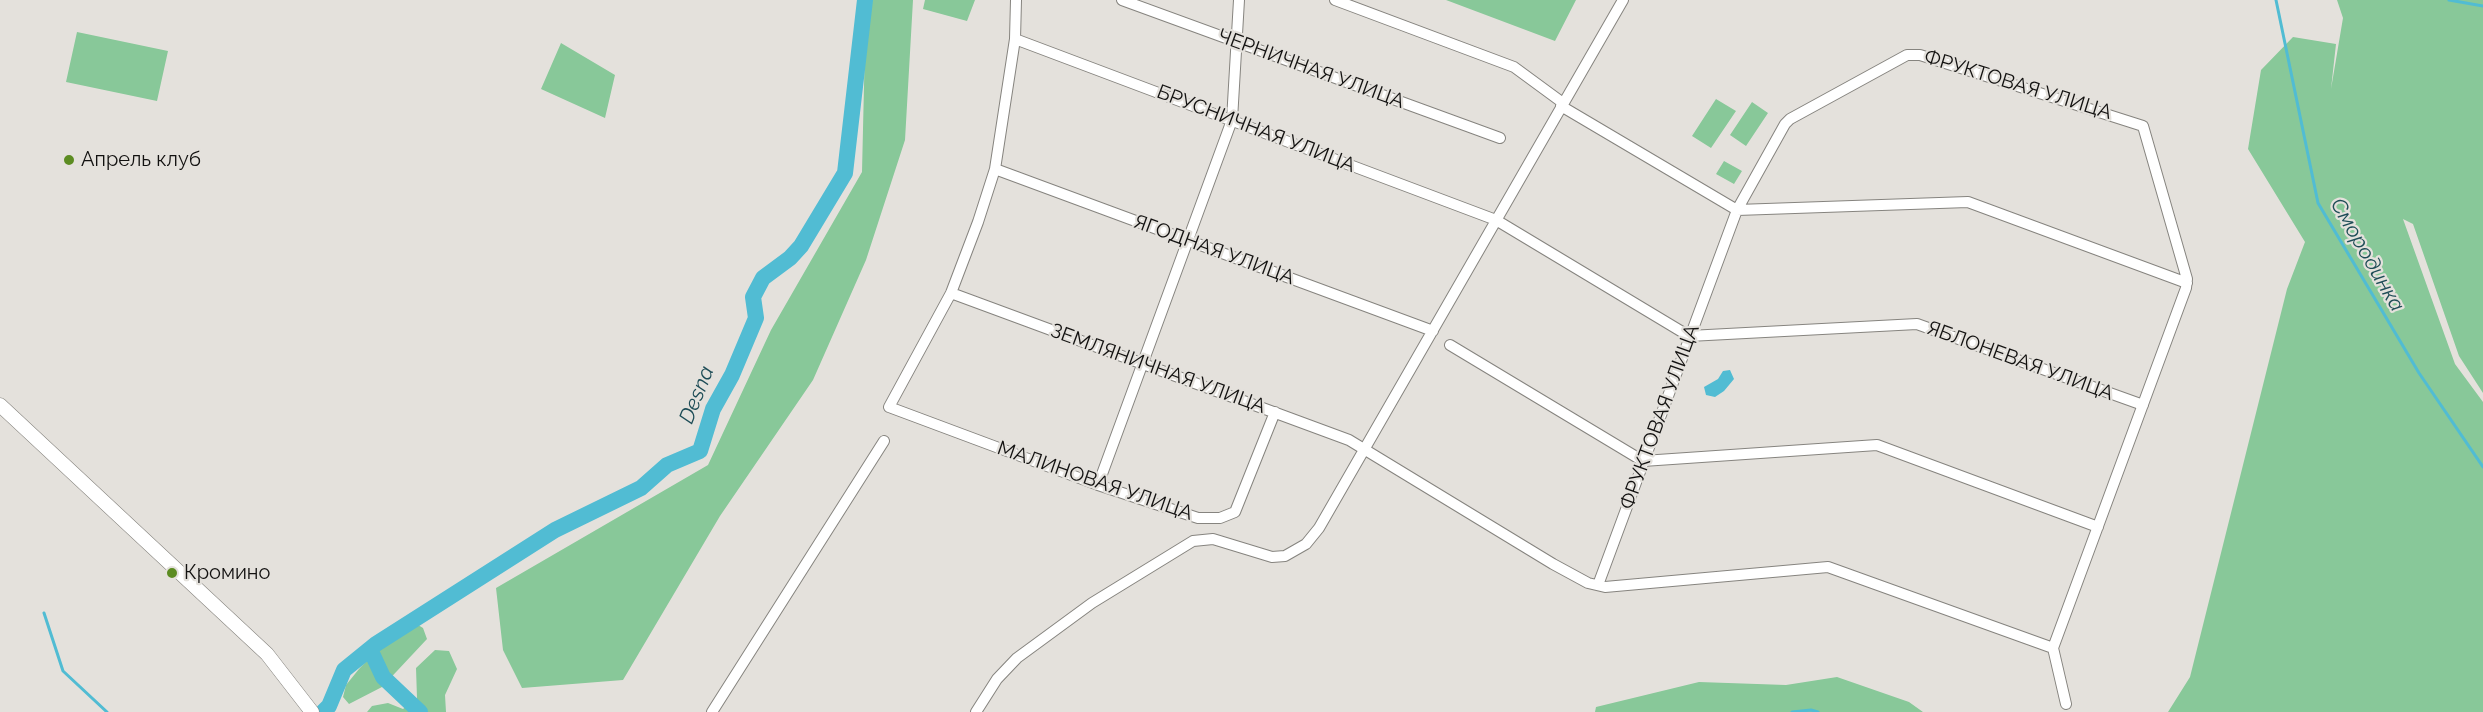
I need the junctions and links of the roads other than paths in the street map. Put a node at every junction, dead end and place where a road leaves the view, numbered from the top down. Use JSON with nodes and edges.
{"nodes":[{"id":1,"x":1016,"y":0,"type":"edge"},
{"id":2,"x":1122,"y":0,"type":"edge"},
{"id":3,"x":1239,"y":0,"type":"edge"},
{"id":4,"x":1335,"y":0,"type":"edge"},
{"id":5,"x":1623,"y":0,"type":"edge"},
{"id":6,"x":1015,"y":39,"type":"junction"},
{"id":7,"x":1237,"y":43,"type":"junction"},
{"id":8,"x":1562,"y":104,"type":"junction"},
{"id":9,"x":1232,"y":120,"type":"junction"},
{"id":10,"x":1500,"y":138,"type":"dead end"},
{"id":11,"x":994,"y":169,"type":"junction"},
{"id":12,"x":1737,"y":210,"type":"junction"},
{"id":13,"x":1496,"y":220,"type":"junction"},
{"id":14,"x":1188,"y":240,"type":"junction"},
{"id":15,"x":2187,"y":283,"type":"junction"},
{"id":16,"x":951,"y":293,"type":"junction"},
{"id":17,"x":1432,"y":331,"type":"junction"},
{"id":18,"x":1689,"y":336,"type":"junction"},
{"id":19,"x":1450,"y":345,"type":"dead end"},
{"id":20,"x":1143,"y":364,"type":"junction"},
{"id":21,"x":0,"y":405,"type":"edge"},
{"id":22,"x":2142,"y":405,"type":"junction"},
{"id":23,"x":1275,"y":412,"type":"junction"},
{"id":24,"x":884,"y":441,"type":"dead end"},
{"id":25,"x":1364,"y":450,"type":"junction"},
{"id":26,"x":1643,"y":461,"type":"junction"},
{"id":27,"x":1098,"y":485,"type":"junction"},
{"id":28,"x":2098,"y":527,"type":"junction"},
{"id":29,"x":1598,"y":585,"type":"junction"},
{"id":30,"x":2053,"y":648,"type":"junction"},
{"id":31,"x":2066,"y":704,"type":"dead end"},
{"id":32,"x":312,"y":712,"type":"edge"},
{"id":33,"x":712,"y":712,"type":"edge"},
{"id":34,"x":976,"y":712,"type":"edge"}],
"edges":[{"from":1,"to":6,"type":"street"},
{"from":2,"to":7,"type":"street","name":"ЧЕРНИЧНАЯ УЛИЦА"},
{"from":3,"to":7,"type":"street"},
{"from":4,"to":8,"type":"street"},
{"from":5,"to":8,"type":"street"},
{"from":6,"to":9,"type":"street","name":"БРУСНИЧНАЯ УЛИЦА"},
{"from":6,"to":11,"type":"street"},
{"from":7,"to":9,"type":"street"},
{"from":7,"to":10,"type":"street","name":"ЧЕРНИЧНАЯ УЛИЦА"},
{"from":8,"to":12,"type":"street"},
{"from":8,"to":13,"type":"street"},
{"from":9,"to":13,"type":"street","name":"БРУСНИЧНАЯ УЛИЦА"},
{"from":9,"to":14,"type":"street"},
{"from":11,"to":14,"type":"street","name":"ЯГОДНАЯ УЛИЦА"},
{"from":11,"to":16,"type":"street"},
{"from":12,"to":15,"type":"street"},
{"from":12,"to":15,"type":"street","name":"ФРУКТОВАЯ УЛИЦА"},
{"from":12,"to":18,"type":"street","name":"ФРУКТОВАЯ УЛИЦА"},
{"from":13,"to":17,"type":"street"},
{"from":13,"to":18,"type":"street"},
{"from":14,"to":17,"type":"street","name":"ЯГОДНАЯ УЛИЦА"},
{"from":14,"to":20,"type":"street"},
{"from":15,"to":22,"type":"street"},
{"from":16,"to":20,"type":"street","name":"ЗЕМЛЯНИЧНАЯ УЛИЦА"},
{"from":16,"to":27,"type":"street","name":"МАЛИНОВАЯ УЛИЦА"},
{"from":17,"to":25,"type":"street"},
{"from":18,"to":22,"type":"street","name":"ЯБЛОНЕВАЯ УЛИЦА"},
{"from":18,"to":26,"type":"street","name":"ФРУКТОВАЯ УЛИЦА"},
{"from":19,"to":26,"type":"street"},
{"from":20,"to":23,"type":"street","name":"ЗЕМЛЯНИЧНАЯ УЛИЦА"},
{"from":20,"to":27,"type":"street"},
{"from":21,"to":32,"type":"street"},
{"from":22,"to":28,"type":"street"},
{"from":23,"to":25,"type":"street","name":"ЗЕМЛЯНИЧНАЯ УЛИЦА"},
{"from":23,"to":27,"type":"street","name":"МАЛИНОВАЯ УЛИЦА"},
{"from":24,"to":33,"type":"street"},
{"from":25,"to":29,"type":"street"},
{"from":25,"to":34,"type":"street"},
{"from":26,"to":28,"type":"street"},
{"from":26,"to":29,"type":"street","name":"ФРУКТОВАЯ УЛИЦА"},
{"from":28,"to":30,"type":"street"},
{"from":29,"to":30,"type":"street"},
{"from":30,"to":31,"type":"street"}]}
